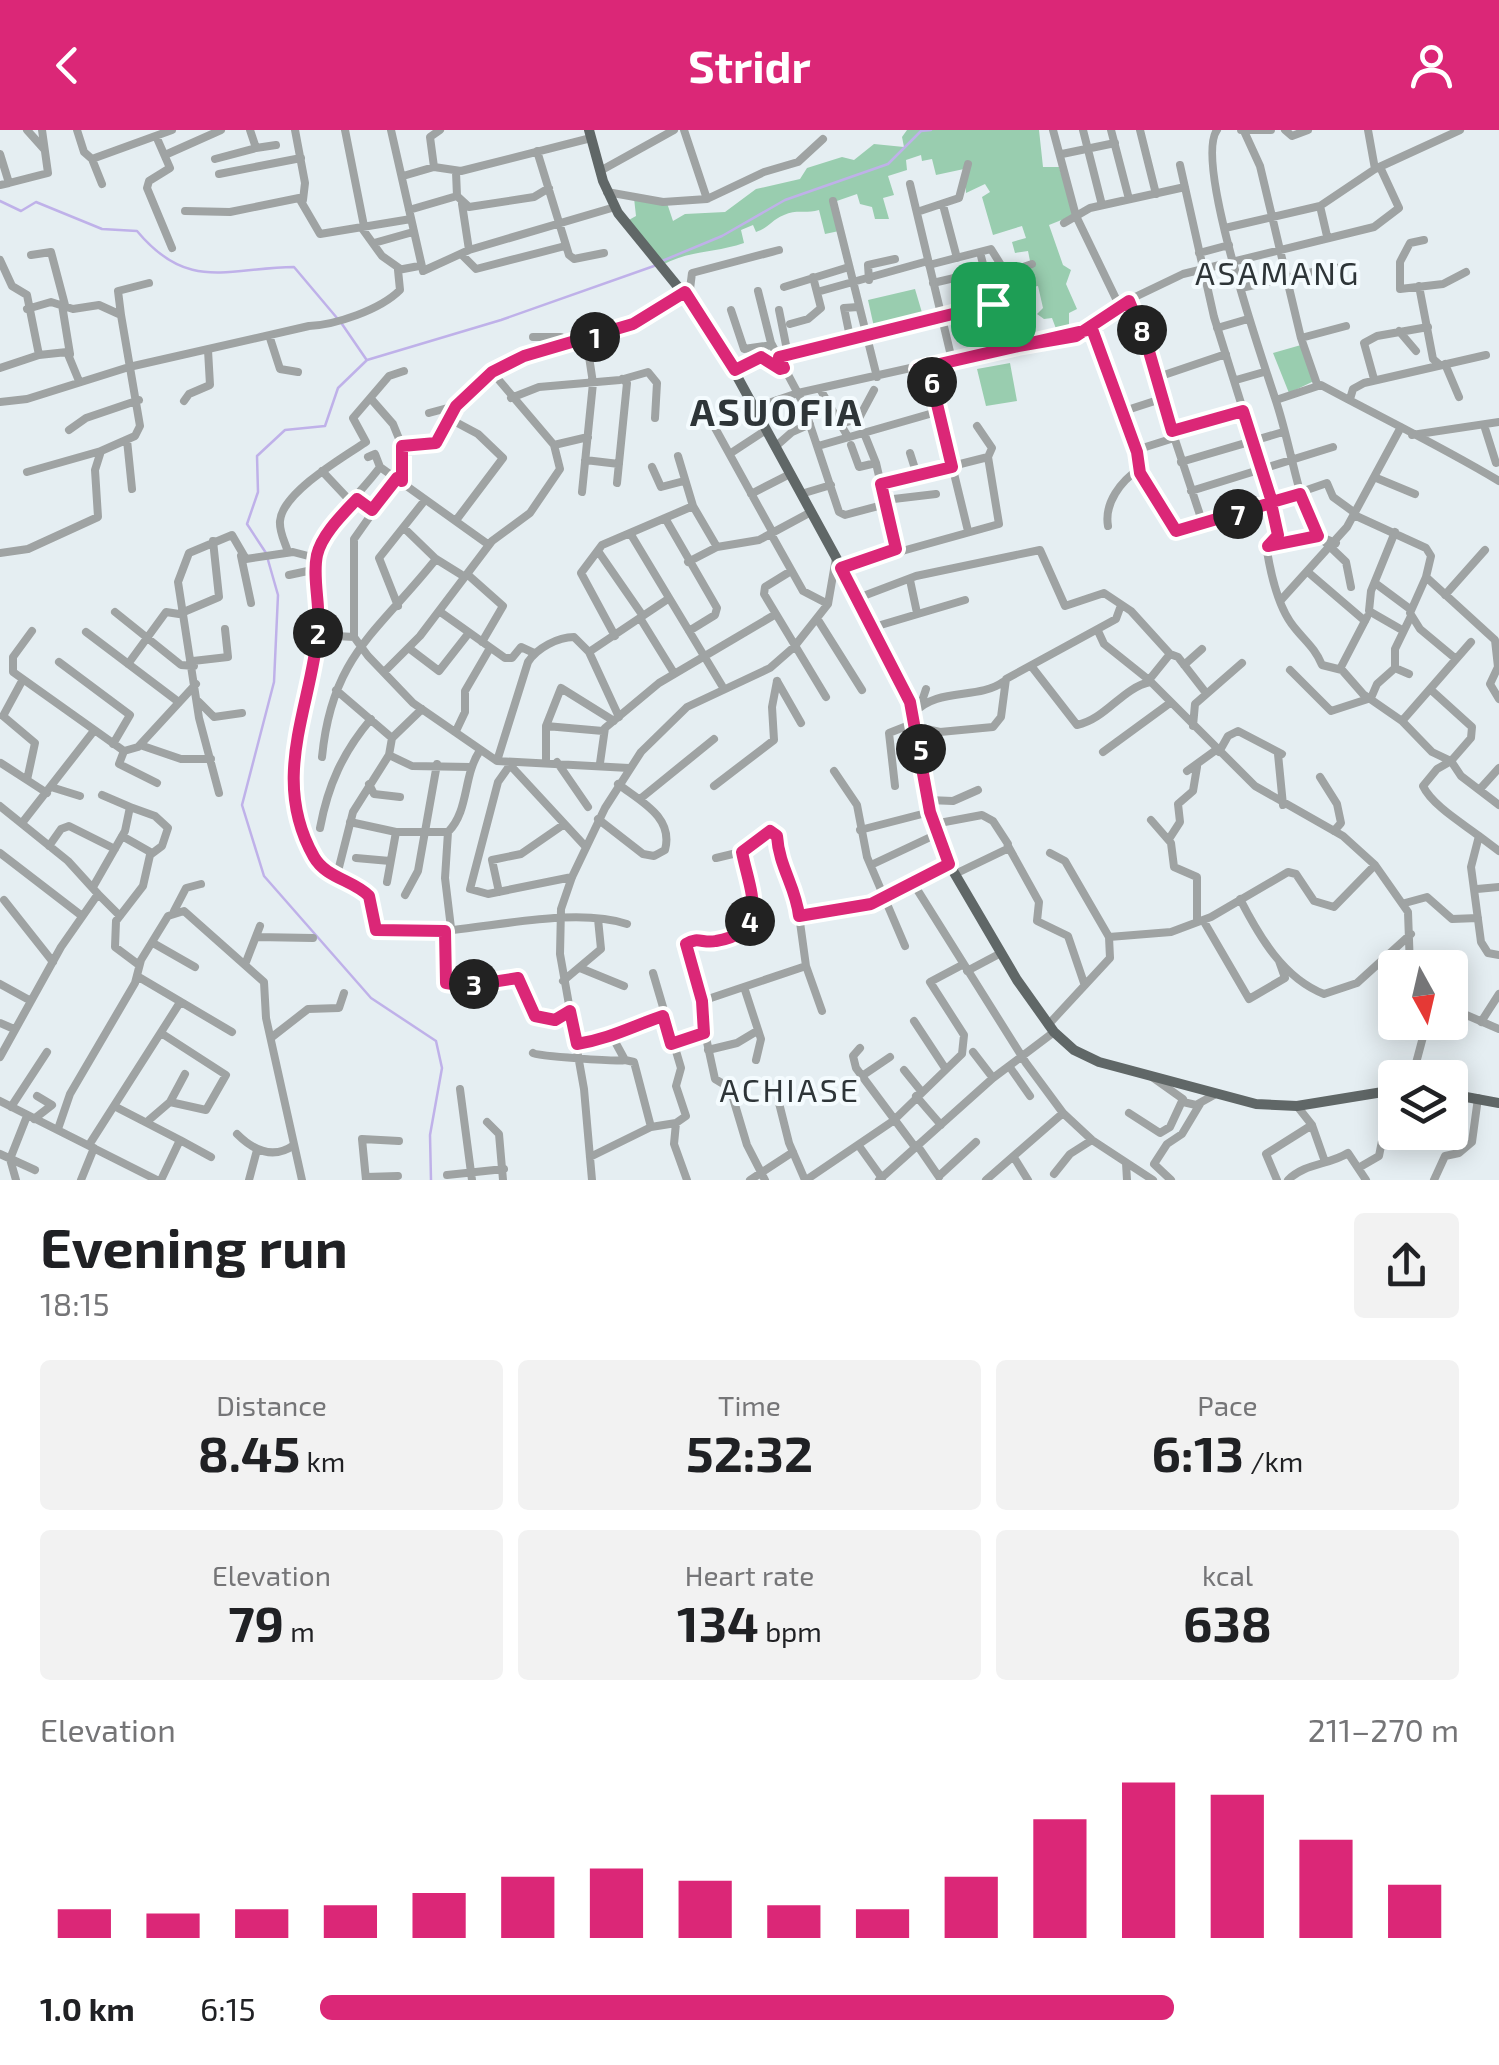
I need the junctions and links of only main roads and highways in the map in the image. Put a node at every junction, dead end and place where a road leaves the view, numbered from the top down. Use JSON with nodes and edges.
{"nodes":[{"id":1,"x":590,"y":134,"type":"edge"},
{"id":2,"x":1378,"y":1092,"type":"edge"},
{"id":3,"x":1468,"y":1097,"type":"edge"},
{"id":4,"x":1499,"y":1103,"type":"edge"}],
"edges":[{"from":1,"to":2,"type":"main road"},
{"from":3,"to":4,"type":"main road"}]}
